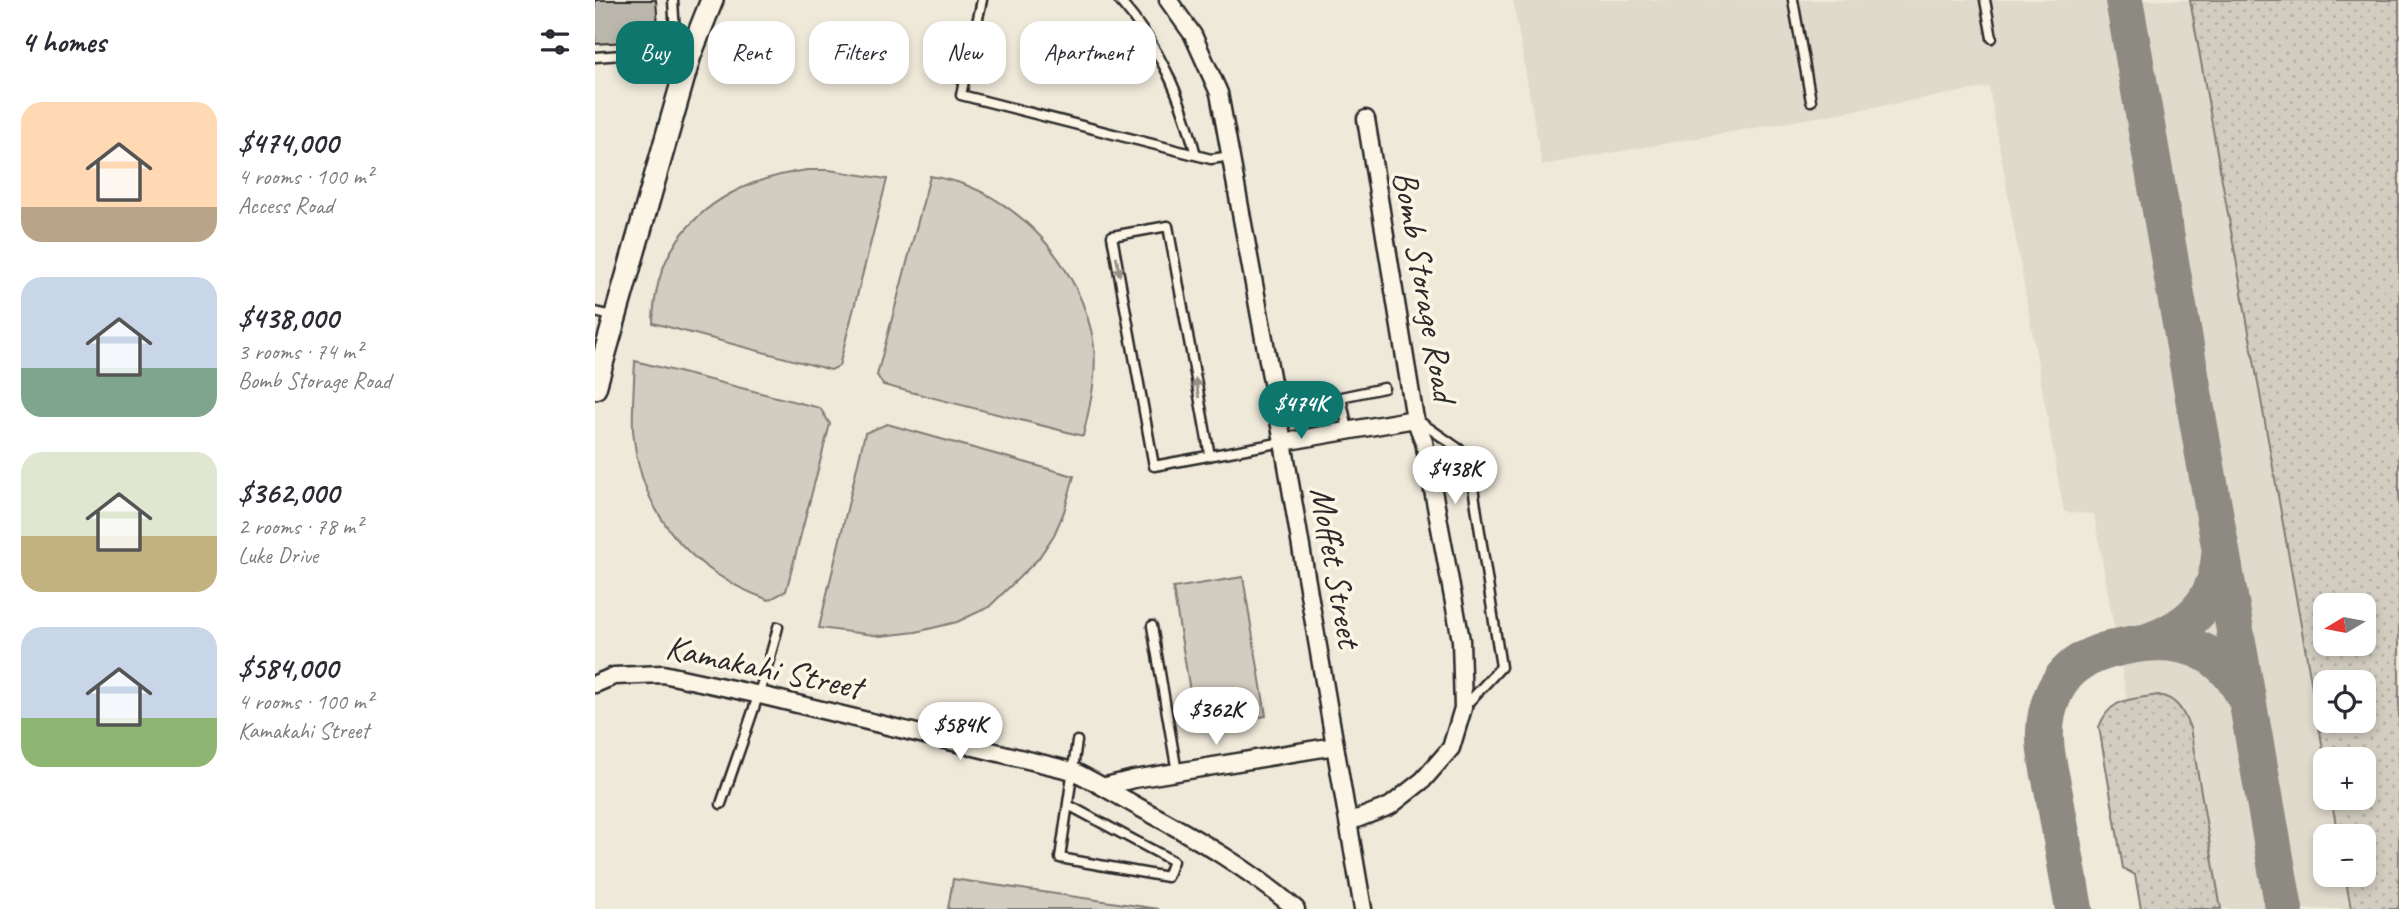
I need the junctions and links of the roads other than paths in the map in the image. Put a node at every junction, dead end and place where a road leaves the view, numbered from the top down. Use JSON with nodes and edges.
{"nodes":[{"id":1,"x":673,"y":0,"type":"edge"},
{"id":2,"x":700,"y":0,"type":"edge"},
{"id":3,"x":712,"y":0,"type":"edge"},
{"id":4,"x":982,"y":0,"type":"edge"},
{"id":5,"x":1119,"y":0,"type":"edge"},
{"id":6,"x":1168,"y":0,"type":"edge"},
{"id":7,"x":1793,"y":0,"type":"edge"},
{"id":8,"x":1985,"y":0,"type":"edge"},
{"id":9,"x":679,"y":21,"type":"edge"},
{"id":10,"x":694,"y":22,"type":"edge"},
{"id":11,"x":694,"y":35,"type":"edge"},
{"id":12,"x":1992,"y":38,"type":"dead end"},
{"id":13,"x":616,"y":55,"type":"edge"},
{"id":14,"x":595,"y":57,"type":"edge"},
{"id":15,"x":676,"y":84,"type":"edge"},
{"id":16,"x":1811,"y":101,"type":"dead end"},
{"id":17,"x":1366,"y":119,"type":"dead end"},
{"id":18,"x":1196,"y":155,"type":"junction"},
{"id":19,"x":1231,"y":156,"type":"junction"},
{"id":20,"x":605,"y":315,"type":"edge"},
{"id":21,"x":595,"y":388,"type":"edge"},
{"id":22,"x":1384,"y":388,"type":"dead end"},
{"id":23,"x":1415,"y":418,"type":"junction"},
{"id":24,"x":1348,"y":430,"type":"junction"},
{"id":25,"x":1283,"y":442,"type":"junction"},
{"id":26,"x":1210,"y":456,"type":"junction"},
{"id":27,"x":1152,"y":626,"type":"dead end"},
{"id":28,"x":778,"y":627,"type":"dead end"},
{"id":29,"x":595,"y":684,"type":"edge"},
{"id":30,"x":760,"y":695,"type":"junction"},
{"id":31,"x":1463,"y":708,"type":"junction"},
{"id":32,"x":1077,"y":741,"type":"dead end"},
{"id":33,"x":1335,"y":746,"type":"junction"},
{"id":34,"x":1073,"y":771,"type":"junction"},
{"id":35,"x":1177,"y":772,"type":"junction"},
{"id":36,"x":1106,"y":786,"type":"junction"},
{"id":37,"x":721,"y":804,"type":"dead end"},
{"id":38,"x":1070,"y":806,"type":"junction"},
{"id":39,"x":1349,"y":822,"type":"junction"},
{"id":40,"x":1296,"y":909,"type":"edge"},
{"id":41,"x":1363,"y":909,"type":"edge"}],
"edges":[{"from":1,"to":9,"type":"lane"},
{"from":2,"to":10,"type":"street"},
{"from":3,"to":11,"type":"street"},
{"from":4,"to":18,"type":"lane"},
{"from":5,"to":18,"type":"lane"},
{"from":6,"to":19,"type":"street","name":"Moffet Street"},
{"from":7,"to":16,"type":"lane"},
{"from":8,"to":12,"type":"lane"},
{"from":13,"to":14,"type":"lane"},
{"from":15,"to":20,"type":"street"},
{"from":17,"to":23,"type":"street","name":"Bomb Storage Road"},
{"from":18,"to":19,"type":"lane"},
{"from":19,"to":25,"type":"street","name":"Moffet Street"},
{"from":20,"to":21,"type":"street"},
{"from":22,"to":24,"type":"lane"},
{"from":23,"to":24,"type":"street"},
{"from":23,"to":31,"type":"street","name":"Bomb Storage Road"},
{"from":23,"to":31,"type":"lane"},
{"from":24,"to":25,"type":"street"},
{"from":25,"to":26,"type":"lane"},
{"from":25,"to":33,"type":"street","name":"Moffet Street"},
{"from":26,"to":26,"type":"lane","one_way":true},
{"from":27,"to":35,"type":"lane"},
{"from":28,"to":30,"type":"lane"},
{"from":29,"to":30,"type":"street","name":"Kamakahi Street"},
{"from":30,"to":34,"type":"street","name":"Kamakahi Street"},
{"from":30,"to":37,"type":"lane"},
{"from":31,"to":39,"type":"street","name":"Bomb Storage Road"},
{"from":32,"to":34,"type":"lane"},
{"from":33,"to":35,"type":"street"},
{"from":33,"to":39,"type":"street","name":"Moffet Street"},
{"from":34,"to":36,"type":"street","name":"Kamakahi Street"},
{"from":34,"to":38,"type":"lane"},
{"from":35,"to":36,"type":"street"},
{"from":36,"to":40,"type":"street","name":"Kamakahi Street"},
{"from":38,"to":38,"type":"lane"},
{"from":39,"to":41,"type":"street","name":"Moffet Street"}]}
